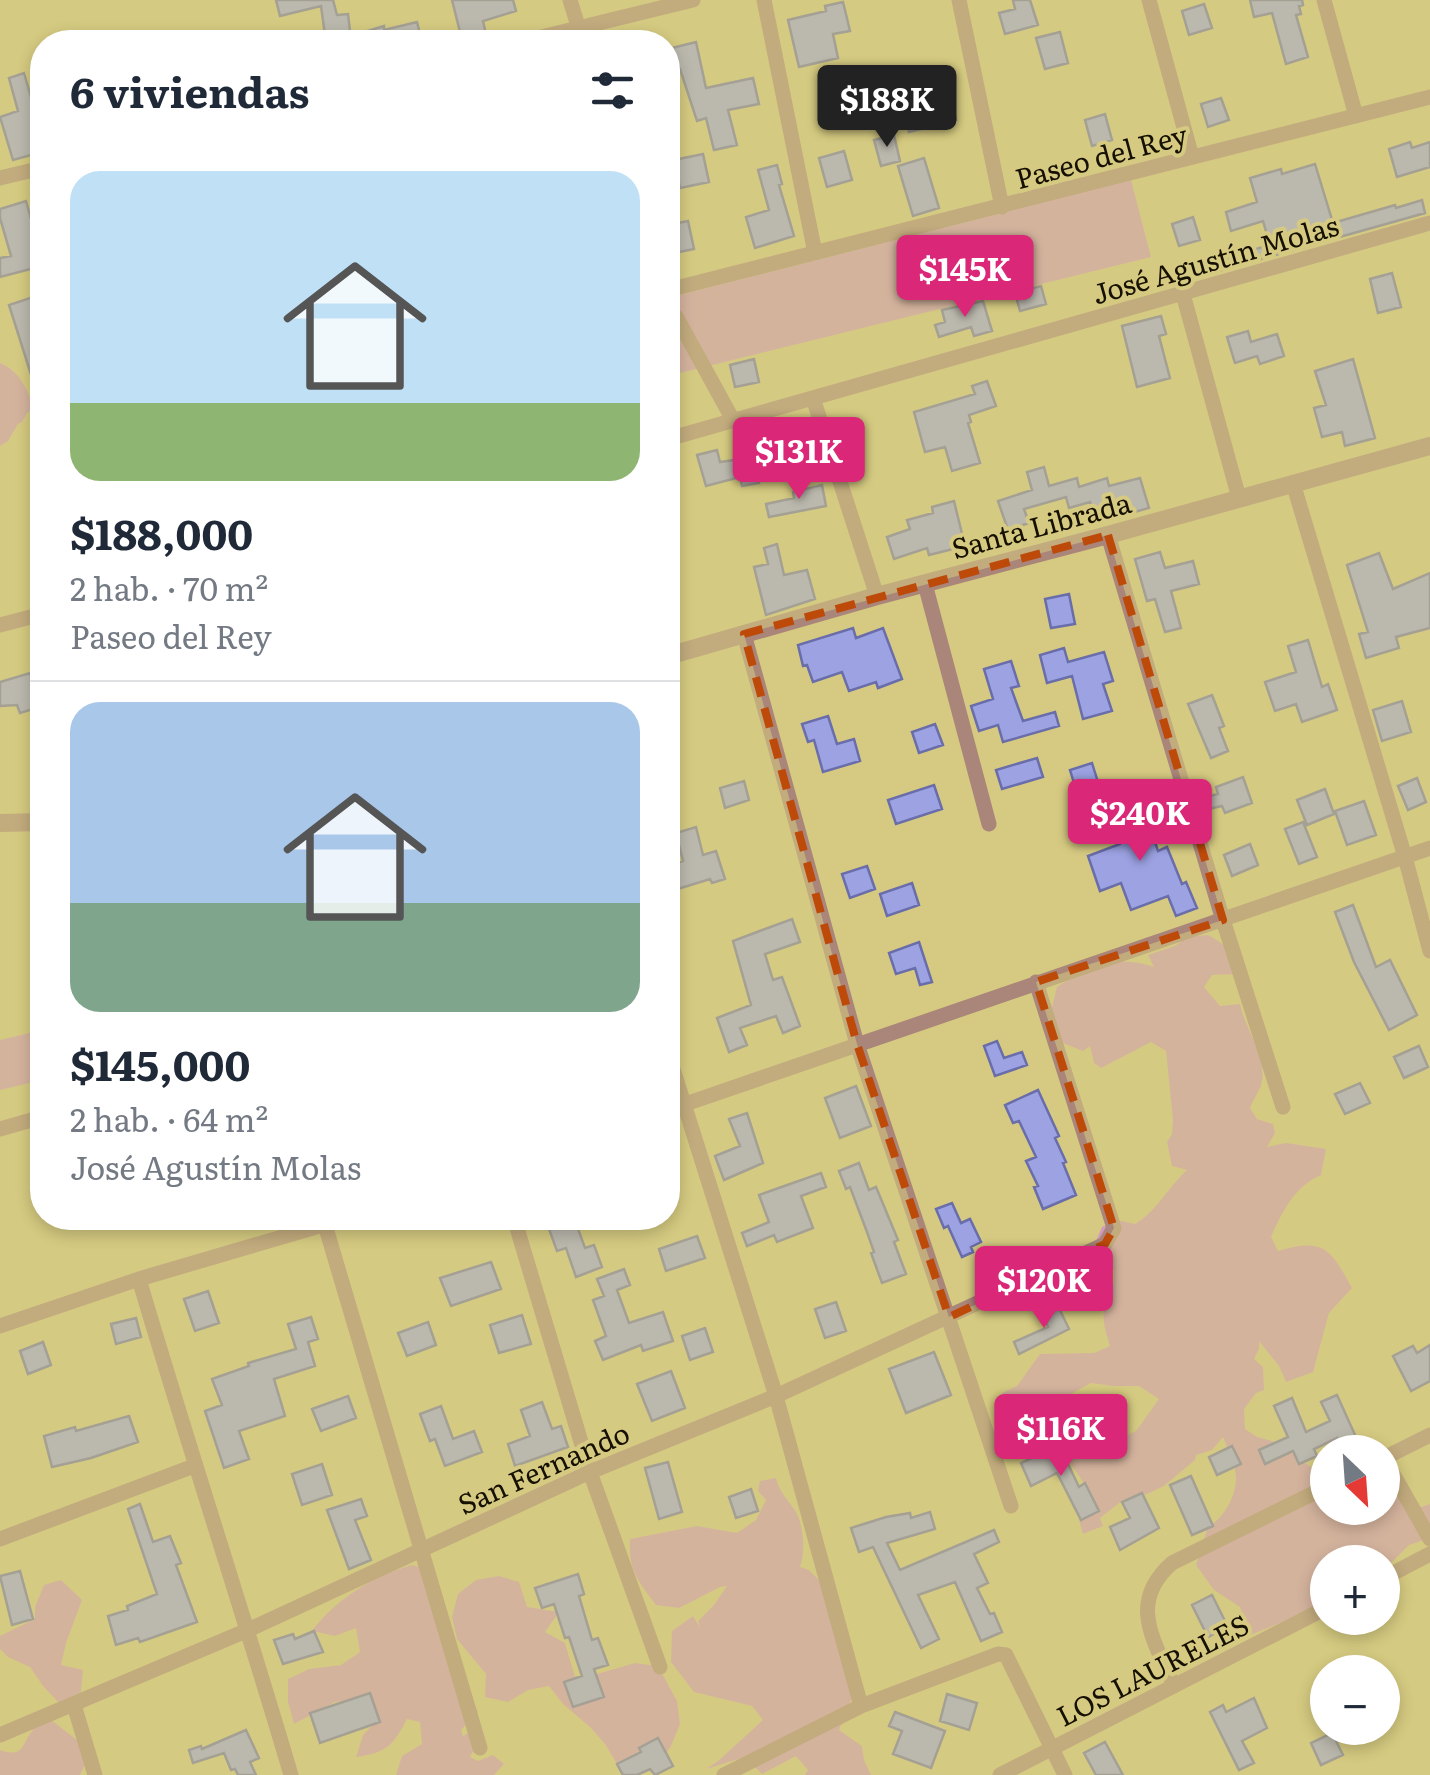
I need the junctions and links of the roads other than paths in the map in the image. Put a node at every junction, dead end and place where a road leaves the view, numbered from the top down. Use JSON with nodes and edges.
{"nodes":[{"id":1,"x":570,"y":0,"type":"edge"},
{"id":2,"x":693,"y":0,"type":"edge"},
{"id":3,"x":764,"y":0,"type":"edge"},
{"id":4,"x":959,"y":0,"type":"edge"},
{"id":5,"x":1149,"y":0,"type":"edge"},
{"id":6,"x":1324,"y":0,"type":"edge"},
{"id":7,"x":579,"y":30,"type":"edge"},
{"id":8,"x":597,"y":30,"type":"edge"},
{"id":9,"x":1430,"y":97,"type":"edge"},
{"id":10,"x":1356,"y":116,"type":"junction"},
{"id":11,"x":1192,"y":157,"type":"junction"},
{"id":12,"x":30,"y":171,"type":"edge"},
{"id":13,"x":0,"y":178,"type":"edge"},
{"id":14,"x":1002,"y":207,"type":"junction"},
{"id":15,"x":1430,"y":223,"type":"edge"},
{"id":16,"x":815,"y":252,"type":"junction"},
{"id":17,"x":680,"y":287,"type":"edge"},
{"id":18,"x":1183,"y":294,"type":"junction"},
{"id":19,"x":680,"y":323,"type":"edge"},
{"id":20,"x":813,"y":398,"type":"junction"},
{"id":21,"x":733,"y":420,"type":"junction"},
{"id":22,"x":680,"y":435,"type":"edge"},
{"id":23,"x":1430,"y":446,"type":"edge"},
{"id":24,"x":1292,"y":483,"type":"junction"},
{"id":25,"x":1240,"y":498,"type":"junction"},
{"id":26,"x":1108,"y":535,"type":"junction"},
{"id":27,"x":925,"y":584,"type":"junction"},
{"id":28,"x":876,"y":596,"type":"junction"},
{"id":29,"x":30,"y":617,"type":"edge"},
{"id":30,"x":0,"y":626,"type":"edge"},
{"id":31,"x":744,"y":634,"type":"junction"},
{"id":32,"x":680,"y":653,"type":"edge"},
{"id":33,"x":30,"y":822,"type":"edge"},
{"id":34,"x":0,"y":823,"type":"edge"},
{"id":35,"x":989,"y":824,"type":"dead end"},
{"id":36,"x":1430,"y":848,"type":"edge"},
{"id":37,"x":1405,"y":856,"type":"junction"},
{"id":38,"x":1223,"y":920,"type":"junction"},
{"id":39,"x":1430,"y":951,"type":"edge"},
{"id":40,"x":1036,"y":982,"type":"junction"},
{"id":41,"x":858,"y":1044,"type":"junction"},
{"id":42,"x":680,"y":1106,"type":"edge"},
{"id":43,"x":1283,"y":1108,"type":"dead end"},
{"id":44,"x":680,"y":1119,"type":"edge"},
{"id":45,"x":30,"y":1121,"type":"edge"},
{"id":46,"x":0,"y":1129,"type":"edge"},
{"id":47,"x":295,"y":1230,"type":"edge"},
{"id":48,"x":327,"y":1230,"type":"edge"},
{"id":49,"x":518,"y":1230,"type":"edge"},
{"id":50,"x":140,"y":1279,"type":"junction"},
{"id":51,"x":949,"y":1317,"type":"junction"},
{"id":52,"x":0,"y":1326,"type":"edge"},
{"id":53,"x":776,"y":1396,"type":"junction"},
{"id":54,"x":1430,"y":1435,"type":"edge"},
{"id":55,"x":1400,"y":1450,"type":"edge"},
{"id":56,"x":194,"y":1466,"type":"junction"},
{"id":57,"x":590,"y":1472,"type":"junction"},
{"id":58,"x":1400,"y":1488,"type":"edge"},
{"id":59,"x":1310,"y":1495,"type":"edge"},
{"id":60,"x":1012,"y":1506,"type":"dead end"},
{"id":61,"x":1430,"y":1539,"type":"edge"},
{"id":62,"x":0,"y":1540,"type":"edge"},
{"id":63,"x":422,"y":1549,"type":"junction"},
{"id":64,"x":1430,"y":1554,"type":"edge"},
{"id":65,"x":1400,"y":1569,"type":"edge"},
{"id":66,"x":1310,"y":1616,"type":"edge"},
{"id":67,"x":248,"y":1630,"type":"junction"},
{"id":68,"x":660,"y":1668,"type":"dead end"},
{"id":69,"x":1174,"y":1686,"type":"junction"},
{"id":70,"x":74,"y":1704,"type":"junction"},
{"id":71,"x":861,"y":1706,"type":"junction"},
{"id":72,"x":0,"y":1735,"type":"edge"},
{"id":73,"x":480,"y":1748,"type":"dead end"},
{"id":74,"x":1051,"y":1750,"type":"junction"},
{"id":75,"x":95,"y":1775,"type":"edge"},
{"id":76,"x":291,"y":1775,"type":"edge"},
{"id":77,"x":724,"y":1775,"type":"edge"},
{"id":78,"x":1000,"y":1775,"type":"edge"},
{"id":79,"x":1065,"y":1775,"type":"edge"}],
"edges":[{"from":1,"to":7,"type":"street"},
{"from":2,"to":8,"type":"street"},
{"from":3,"to":16,"type":"street"},
{"from":4,"to":14,"type":"street"},
{"from":5,"to":11,"type":"street"},
{"from":6,"to":10,"type":"street"},
{"from":9,"to":10,"type":"street","name":"Paseo del Rey"},
{"from":10,"to":11,"type":"street","name":"Paseo del Rey"},
{"from":11,"to":14,"type":"street","name":"Paseo del Rey"},
{"from":12,"to":13,"type":"street"},
{"from":14,"to":16,"type":"street","name":"Paseo del Rey"},
{"from":15,"to":18,"type":"street","name":"José Agustín Molas"},
{"from":16,"to":17,"type":"street","name":"Paseo del Rey"},
{"from":18,"to":20,"type":"street","name":"José Agustín Molas"},
{"from":18,"to":25,"type":"street"},
{"from":19,"to":21,"type":"street"},
{"from":20,"to":21,"type":"street","name":"José Agustín Molas"},
{"from":20,"to":28,"type":"street"},
{"from":21,"to":22,"type":"street","name":"José Agustín Molas"},
{"from":23,"to":24,"type":"street","name":"Santa Librada"},
{"from":24,"to":25,"type":"street","name":"Santa Librada"},
{"from":24,"to":37,"type":"street"},
{"from":25,"to":26,"type":"street","name":"Santa Librada"},
{"from":26,"to":27,"type":"street","name":"Santa Librada"},
{"from":26,"to":38,"type":"street"},
{"from":27,"to":28,"type":"street","name":"Santa Librada"},
{"from":27,"to":35,"type":"street"},
{"from":28,"to":31,"type":"street","name":"Santa Librada"},
{"from":29,"to":30,"type":"street"},
{"from":31,"to":32,"type":"street","name":"Santa Librada"},
{"from":31,"to":41,"type":"street"},
{"from":33,"to":34,"type":"street"},
{"from":36,"to":37,"type":"street"},
{"from":37,"to":38,"type":"street"},
{"from":37,"to":39,"type":"street"},
{"from":38,"to":40,"type":"street"},
{"from":38,"to":43,"type":"street"},
{"from":40,"to":41,"type":"street"},
{"from":40,"to":51,"type":"street","name":"San Fernando"},
{"from":41,"to":42,"type":"street"},
{"from":41,"to":51,"type":"street"},
{"from":44,"to":53,"type":"street"},
{"from":45,"to":46,"type":"street"},
{"from":47,"to":50,"type":"street"},
{"from":48,"to":63,"type":"street"},
{"from":49,"to":57,"type":"street"},
{"from":50,"to":52,"type":"street"},
{"from":50,"to":56,"type":"street"},
{"from":51,"to":53,"type":"street","name":"San Fernando"},
{"from":51,"to":60,"type":"street"},
{"from":53,"to":57,"type":"street","name":"San Fernando"},
{"from":53,"to":71,"type":"street"},
{"from":54,"to":55,"type":"street"},
{"from":56,"to":62,"type":"street"},
{"from":56,"to":67,"type":"street"},
{"from":57,"to":63,"type":"street","name":"San Fernando"},
{"from":57,"to":68,"type":"street"},
{"from":58,"to":61,"type":"street"},
{"from":59,"to":69,"type":"street"},
{"from":63,"to":67,"type":"street","name":"San Fernando"},
{"from":63,"to":73,"type":"street"},
{"from":64,"to":65,"type":"street"},
{"from":66,"to":69,"type":"street","name":"LOS LAURELES"},
{"from":67,"to":70,"type":"street","name":"San Fernando"},
{"from":67,"to":76,"type":"street"},
{"from":69,"to":74,"type":"street","name":"LOS LAURELES"},
{"from":70,"to":72,"type":"street","name":"San Fernando"},
{"from":70,"to":75,"type":"street"},
{"from":71,"to":74,"type":"street"},
{"from":71,"to":77,"type":"street"},
{"from":74,"to":78,"type":"street","name":"LOS LAURELES"},
{"from":74,"to":79,"type":"street"}]}
